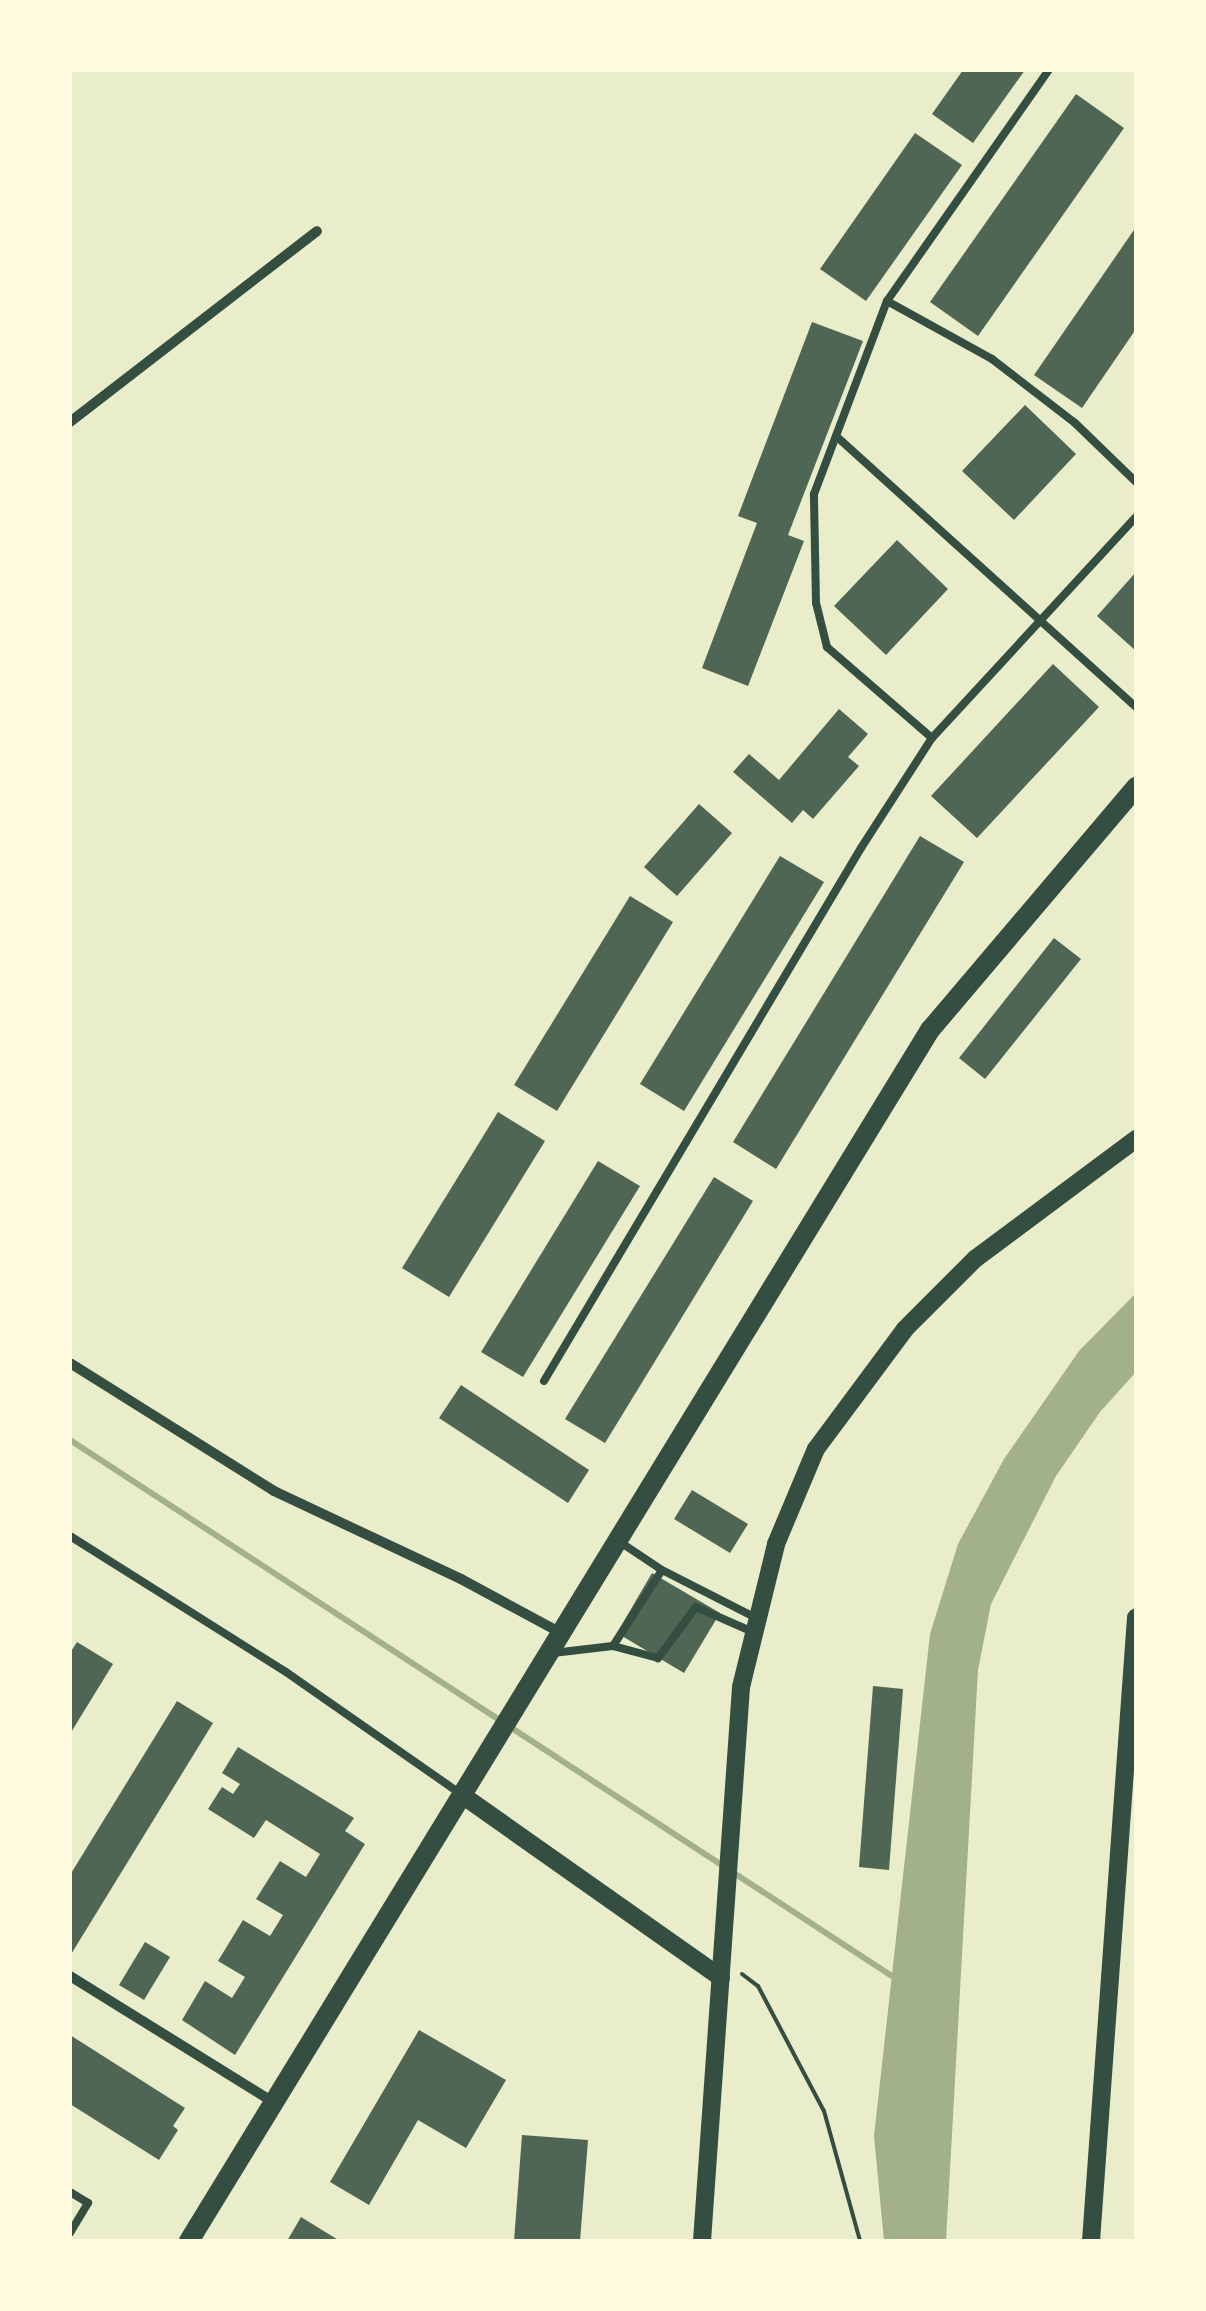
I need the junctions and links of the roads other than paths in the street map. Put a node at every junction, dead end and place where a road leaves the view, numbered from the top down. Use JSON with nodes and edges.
{"nodes":[{"id":1,"x":1048,"y":70,"type":"edge"},
{"id":2,"x":317,"y":231,"type":"dead end"},
{"id":3,"x":887,"y":301,"type":"junction"},
{"id":4,"x":70,"y":422,"type":"edge"},
{"id":5,"x":836,"y":436,"type":"junction"},
{"id":6,"x":1136,"y":482,"type":"edge"},
{"id":7,"x":1136,"y":517,"type":"edge"},
{"id":8,"x":1042,"y":622,"type":"junction"},
{"id":9,"x":1136,"y":707,"type":"edge"},
{"id":10,"x":932,"y":738,"type":"junction"},
{"id":11,"x":1136,"y":787,"type":"edge"},
{"id":12,"x":1136,"y":1139,"type":"edge"},
{"id":13,"x":70,"y":1363,"type":"edge"},
{"id":14,"x":544,"y":1381,"type":"dead end"},
{"id":15,"x":70,"y":1536,"type":"edge"},
{"id":16,"x":618,"y":1541,"type":"junction"},
{"id":17,"x":662,"y":1570,"type":"junction"},
{"id":18,"x":1136,"y":1618,"type":"edge"},
{"id":19,"x":756,"y":1626,"type":"junction"},
{"id":20,"x":561,"y":1634,"type":"junction"},
{"id":21,"x":613,"y":1646,"type":"junction"},
{"id":22,"x":548,"y":1654,"type":"junction"},
{"id":23,"x":467,"y":1786,"type":"junction"},
{"id":24,"x":721,"y":1969,"type":"junction"},
{"id":25,"x":70,"y":1976,"type":"edge"},
{"id":26,"x":274,"y":2102,"type":"junction"},
{"id":27,"x":70,"y":2192,"type":"edge"},
{"id":28,"x":70,"y":2232,"type":"edge"},
{"id":29,"x":189,"y":2241,"type":"edge"},
{"id":30,"x":702,"y":2241,"type":"edge"},
{"id":31,"x":1091,"y":2241,"type":"edge"}],
"edges":[{"from":1,"to":3,"type":"lane"},
{"from":2,"to":4,"type":"street"},
{"from":3,"to":5,"type":"lane"},
{"from":3,"to":6,"type":"lane"},
{"from":5,"to":8,"type":"lane"},
{"from":5,"to":10,"type":"lane"},
{"from":7,"to":8,"type":"lane"},
{"from":8,"to":9,"type":"lane"},
{"from":8,"to":10,"type":"lane"},
{"from":10,"to":14,"type":"lane"},
{"from":11,"to":16,"type":"main road"},
{"from":12,"to":19,"type":"street"},
{"from":13,"to":20,"type":"street"},
{"from":15,"to":23,"type":"lane"},
{"from":16,"to":17,"type":"lane"},
{"from":16,"to":20,"type":"main road"},
{"from":17,"to":19,"type":"lane"},
{"from":17,"to":21,"type":"lane"},
{"from":18,"to":31,"type":"street"},
{"from":19,"to":21,"type":"lane"},
{"from":19,"to":24,"type":"street"},
{"from":20,"to":22,"type":"main road"},
{"from":21,"to":22,"type":"lane"},
{"from":22,"to":23,"type":"main road"},
{"from":23,"to":24,"type":"street"},
{"from":23,"to":26,"type":"main road"},
{"from":24,"to":30,"type":"street"},
{"from":25,"to":26,"type":"street"},
{"from":26,"to":29,"type":"main road"},
{"from":27,"to":28,"type":"lane"}]}
